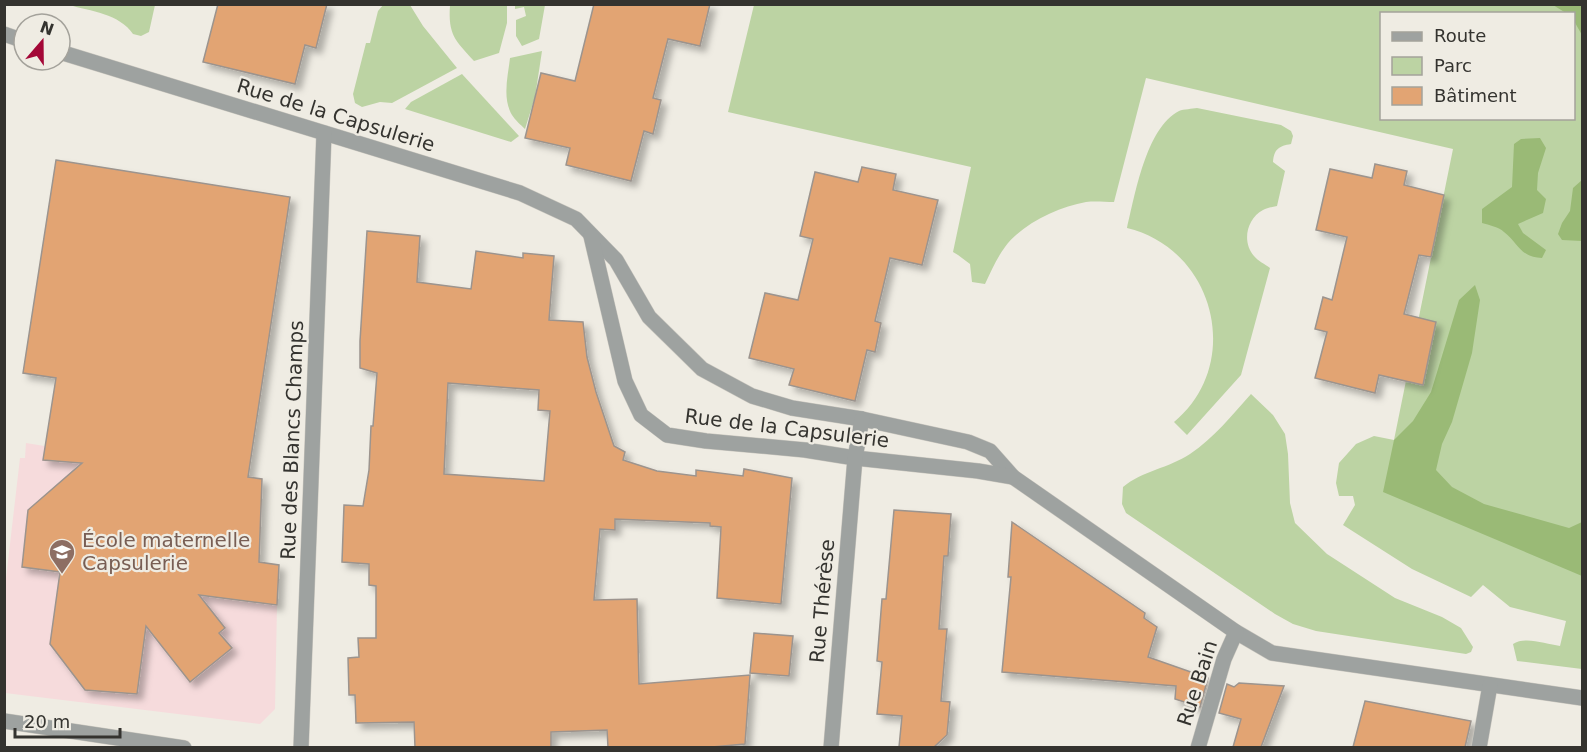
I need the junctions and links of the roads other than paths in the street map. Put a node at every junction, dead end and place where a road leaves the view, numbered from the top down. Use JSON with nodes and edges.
{"nodes":[{"id":1,"x":72,"y":56,"type":"edge"},
{"id":2,"x":324,"y":134,"type":"junction"},
{"id":3,"x":591,"y":235,"type":"junction"},
{"id":4,"x":862,"y":419,"type":"junction"},
{"id":5,"x":855,"y":458,"type":"junction"},
{"id":6,"x":1012,"y":477,"type":"junction"},
{"id":7,"x":1236,"y":632,"type":"junction"},
{"id":8,"x":1490,"y":685,"type":"junction"},
{"id":9,"x":1582,"y":698,"type":"edge"},
{"id":10,"x":4,"y":721,"type":"edge"},
{"id":11,"x":184,"y":747,"type":"edge"},
{"id":12,"x":302,"y":747,"type":"edge"},
{"id":13,"x":831,"y":747,"type":"edge"},
{"id":14,"x":1198,"y":747,"type":"edge"},
{"id":15,"x":1479,"y":747,"type":"edge"}],
"edges":[{"from":1,"to":2,"type":"street","name":"Rue de la Capsulerie"},
{"from":2,"to":3,"type":"street","name":"Rue de la Capsulerie"},
{"from":2,"to":12,"type":"street","name":"Rue des Blancs Champs"},
{"from":3,"to":4,"type":"street","name":"Rue de la Capsulerie"},
{"from":3,"to":5,"type":"street","name":"Rue de la Capsulerie"},
{"from":4,"to":5,"type":"street","name":"Rue Thérèse"},
{"from":4,"to":6,"type":"street","name":"Rue de la Capsulerie"},
{"from":5,"to":6,"type":"street","name":"Rue de la Capsulerie"},
{"from":5,"to":13,"type":"street","name":"Rue Thérèse"},
{"from":6,"to":7,"type":"street","name":"Rue de la Capsulerie"},
{"from":7,"to":8,"type":"street","name":"Rue de la Capsulerie"},
{"from":7,"to":14,"type":"street","name":"Rue Bain"},
{"from":8,"to":9,"type":"street","name":"Rue de la Capsulerie"},
{"from":8,"to":15,"type":"street"},
{"from":10,"to":11,"type":"street"}]}
